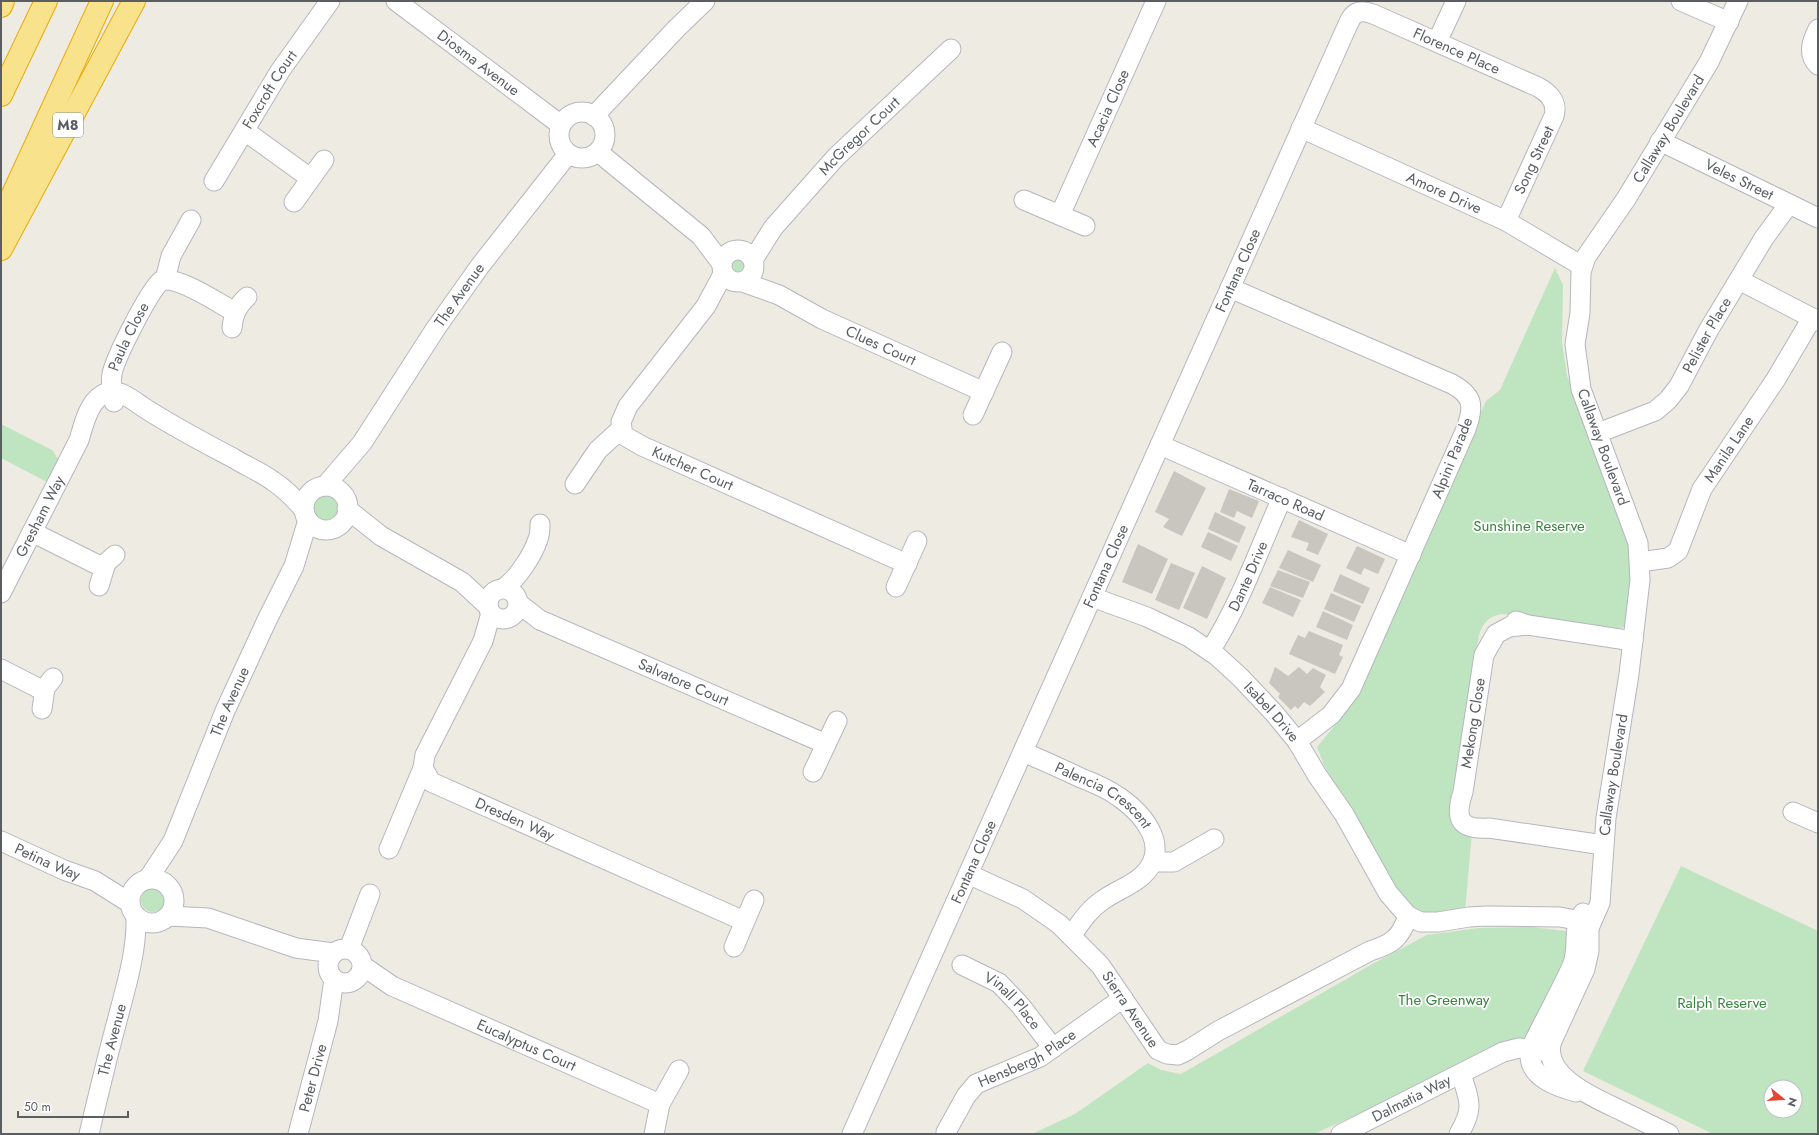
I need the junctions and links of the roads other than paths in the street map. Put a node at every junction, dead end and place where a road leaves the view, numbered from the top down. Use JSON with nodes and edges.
{"nodes":[{"id":1,"x":3,"y":1,"type":"edge"},
{"id":2,"x":46,"y":1,"type":"edge"},
{"id":3,"x":102,"y":1,"type":"edge"},
{"id":4,"x":134,"y":1,"type":"edge"},
{"id":5,"x":330,"y":1,"type":"edge"},
{"id":6,"x":396,"y":1,"type":"edge"},
{"id":7,"x":705,"y":1,"type":"edge"},
{"id":8,"x":1156,"y":1,"type":"edge"},
{"id":9,"x":1456,"y":1,"type":"edge"},
{"id":10,"x":1681,"y":1,"type":"edge"},
{"id":11,"x":1738,"y":1,"type":"edge"},
{"id":12,"x":1,"y":6,"type":"edge"},
{"id":13,"x":1356,"y":7,"type":"edge"},
{"id":14,"x":1728,"y":22,"type":"junction"},
{"id":15,"x":1818,"y":29,"type":"edge"},
{"id":16,"x":1437,"y":42,"type":"junction"},
{"id":17,"x":951,"y":49,"type":"dead end"},
{"id":18,"x":1815,"y":61,"type":"edge"},
{"id":19,"x":1,"y":95,"type":"edge"},
{"id":20,"x":1552,"y":99,"type":"joint"},
{"id":21,"x":594,"y":116,"type":"junction"},
{"id":22,"x":561,"y":125,"type":"junction"},
{"id":23,"x":1301,"y":128,"type":"junction"},
{"id":24,"x":245,"y":131,"type":"junction"},
{"id":25,"x":1660,"y":141,"type":"junction"},
{"id":26,"x":598,"y":152,"type":"junction"},
{"id":27,"x":568,"y":154,"type":"junction"},
{"id":28,"x":324,"y":160,"type":"dead end"},
{"id":29,"x":310,"y":178,"type":"junction"},
{"id":30,"x":214,"y":181,"type":"dead end"},
{"id":31,"x":1024,"y":200,"type":"dead end"},
{"id":32,"x":294,"y":202,"type":"dead end"},
{"id":33,"x":1789,"y":204,"type":"junction"},
{"id":34,"x":1060,"y":215,"type":"junction"},
{"id":35,"x":1818,"y":218,"type":"edge"},
{"id":36,"x":1,"y":220,"type":"edge"},
{"id":37,"x":191,"y":220,"type":"dead end"},
{"id":38,"x":1506,"y":221,"type":"junction"},
{"id":39,"x":1085,"y":226,"type":"dead end"},
{"id":40,"x":1,"y":249,"type":"edge"},
{"id":41,"x":1582,"y":266,"type":"junction"},
{"id":42,"x":739,"y":267,"type":"junction"},
{"id":43,"x":165,"y":280,"type":"junction"},
{"id":44,"x":1739,"y":280,"type":"junction"},
{"id":45,"x":1230,"y":288,"type":"junction"},
{"id":46,"x":247,"y":297,"type":"dead end"},
{"id":47,"x":1815,"y":320,"type":"edge"},
{"id":48,"x":1002,"y":352,"type":"dead end"},
{"id":49,"x":984,"y":392,"type":"junction"},
{"id":50,"x":113,"y":397,"type":"junction"},
{"id":51,"x":973,"y":416,"type":"dead end"},
{"id":52,"x":621,"y":429,"type":"junction"},
{"id":53,"x":1598,"y":432,"type":"junction"},
{"id":54,"x":362,"y":443,"type":"junction"},
{"id":55,"x":1160,"y":445,"type":"junction"},
{"id":56,"x":272,"y":480,"type":"junction"},
{"id":57,"x":576,"y":484,"type":"dead end"},
{"id":58,"x":320,"y":487,"type":"junction"},
{"id":59,"x":1282,"y":498,"type":"junction"},
{"id":60,"x":346,"y":503,"type":"junction"},
{"id":61,"x":306,"y":515,"type":"junction"},
{"id":62,"x":540,"y":524,"type":"dead end"},
{"id":63,"x":332,"y":528,"type":"junction"},
{"id":64,"x":32,"y":532,"type":"junction"},
{"id":65,"x":381,"y":536,"type":"junction"},
{"id":66,"x":917,"y":541,"type":"dead end"},
{"id":67,"x":1411,"y":555,"type":"junction"},
{"id":68,"x":1640,"y":562,"type":"junction"},
{"id":69,"x":907,"y":564,"type":"junction"},
{"id":70,"x":294,"y":566,"type":"junction"},
{"id":71,"x":106,"y":570,"type":"dead end"},
{"id":72,"x":896,"y":588,"type":"dead end"},
{"id":73,"x":1,"y":593,"type":"edge"},
{"id":74,"x":1092,"y":597,"type":"junction"},
{"id":75,"x":504,"y":604,"type":"junction"},
{"id":76,"x":1633,"y":641,"type":"junction"},
{"id":77,"x":1210,"y":651,"type":"junction"},
{"id":78,"x":1,"y":669,"type":"edge"},
{"id":79,"x":46,"y":693,"type":"dead end"},
{"id":80,"x":837,"y":721,"type":"dead end"},
{"id":81,"x":1297,"y":741,"type":"junction"},
{"id":82,"x":826,"y":744,"type":"junction"},
{"id":83,"x":1023,"y":752,"type":"junction"},
{"id":84,"x":423,"y":768,"type":"junction"},
{"id":85,"x":813,"y":772,"type":"dead end"},
{"id":86,"x":1793,"y":812,"type":"dead end"},
{"id":87,"x":1818,"y":823,"type":"edge"},
{"id":88,"x":1214,"y":839,"type":"dead end"},
{"id":89,"x":1,"y":841,"type":"edge"},
{"id":90,"x":174,"y":841,"type":"junction"},
{"id":91,"x":1603,"y":845,"type":"junction"},
{"id":92,"x":389,"y":848,"type":"dead end"},
{"id":93,"x":1154,"y":862,"type":"junction"},
{"id":94,"x":968,"y":874,"type":"junction"},
{"id":95,"x":171,"y":890,"type":"junction"},
{"id":96,"x":370,"y":894,"type":"dead end"},
{"id":97,"x":137,"y":896,"type":"junction"},
{"id":98,"x":754,"y":900,"type":"dead end"},
{"id":99,"x":208,"y":918,"type":"junction"},
{"id":100,"x":163,"y":919,"type":"junction"},
{"id":101,"x":744,"y":921,"type":"junction"},
{"id":102,"x":1403,"y":922,"type":"junction"},
{"id":103,"x":1581,"y":926,"type":"junction"},
{"id":104,"x":1071,"y":936,"type":"junction"},
{"id":105,"x":734,"y":947,"type":"dead end"},
{"id":106,"x":962,"y":965,"type":"dead end"},
{"id":107,"x":344,"y":968,"type":"junction"},
{"id":108,"x":131,"y":969,"type":"junction"},
{"id":109,"x":1123,"y":998,"type":"junction"},
{"id":110,"x":1052,"y":1048,"type":"junction"},
{"id":111,"x":1536,"y":1053,"type":"junction"},
{"id":112,"x":679,"y":1070,"type":"dead end"},
{"id":113,"x":1454,"y":1077,"type":"junction"},
{"id":114,"x":660,"y":1104,"type":"junction"},
{"id":115,"x":946,"y":1132,"type":"dead end"},
{"id":116,"x":1459,"y":1133,"type":"edge"},
{"id":117,"x":89,"y":1134,"type":"edge"},
{"id":118,"x":298,"y":1134,"type":"edge"},
{"id":119,"x":654,"y":1134,"type":"edge"},
{"id":120,"x":852,"y":1134,"type":"edge"},
{"id":121,"x":1341,"y":1134,"type":"edge"},
{"id":122,"x":1669,"y":1134,"type":"edge"}],
"edges":[{"from":1,"to":12,"type":"highway"},
{"from":2,"to":19,"type":"highway"},
{"from":3,"to":36,"type":"highway"},
{"from":4,"to":40,"type":"highway","number":"M8"},
{"from":5,"to":24,"type":"street","name":"Foxcroft Court"},
{"from":6,"to":22,"type":"street","name":"Diosma Avenue"},
{"from":7,"to":21,"type":"street"},
{"from":8,"to":34,"type":"street","name":"Acacia Close"},
{"from":9,"to":16,"type":"street"},
{"from":10,"to":14,"type":"street"},
{"from":11,"to":14,"type":"street","name":"Callaway Boulevard"},
{"from":13,"to":16,"type":"street","name":"Florence Place"},
{"from":13,"to":23,"type":"street","name":"Fontana Close"},
{"from":14,"to":25,"type":"street","name":"Callaway Boulevard"},
{"from":15,"to":18,"type":"street"},
{"from":16,"to":20,"type":"street","name":"Florence Place"},
{"from":17,"to":42,"type":"street","name":"McGregor Court"},
{"from":20,"to":38,"type":"street","name":"Song Street"},
{"from":21,"to":22,"type":"street"},
{"from":21,"to":26,"type":"street"},
{"from":22,"to":27,"type":"street"},
{"from":23,"to":38,"type":"street","name":"Amore Drive"},
{"from":23,"to":45,"type":"street","name":"Fontana Close"},
{"from":24,"to":29,"type":"street"},
{"from":24,"to":30,"type":"street","name":"Foxcroft Court"},
{"from":25,"to":33,"type":"street","name":"Veles Street"},
{"from":25,"to":41,"type":"street","name":"Callaway Boulevard"},
{"from":26,"to":27,"type":"street"},
{"from":26,"to":42,"type":"street","name":"Clues Court"},
{"from":27,"to":54,"type":"street","name":"The Avenue"},
{"from":28,"to":29,"type":"street"},
{"from":29,"to":32,"type":"street"},
{"from":31,"to":34,"type":"street"},
{"from":33,"to":35,"type":"street","name":"Veles Street"},
{"from":33,"to":44,"type":"street","name":"Pelister Place"},
{"from":34,"to":39,"type":"street"},
{"from":37,"to":43,"type":"street"},
{"from":38,"to":41,"type":"street","name":"Amore Drive"},
{"from":41,"to":53,"type":"street","name":"Callaway Boulevard"},
{"from":42,"to":49,"type":"street","name":"Clues Court"},
{"from":42,"to":52,"type":"street"},
{"from":43,"to":46,"type":"street"},
{"from":43,"to":50,"type":"street","name":"Paula Close"},
{"from":44,"to":47,"type":"street"},
{"from":44,"to":53,"type":"street","name":"Pelister Place"},
{"from":45,"to":55,"type":"street","name":"Fontana Close"},
{"from":45,"to":67,"type":"street","name":"Alpini Parade"},
{"from":47,"to":68,"type":"street","name":"Manila Lane"},
{"from":48,"to":49,"type":"street"},
{"from":49,"to":51,"type":"street"},
{"from":50,"to":56,"type":"street"},
{"from":50,"to":64,"type":"street","name":"Gresham Way"},
{"from":52,"to":57,"type":"street"},
{"from":52,"to":69,"type":"street","name":"Kutcher Court"},
{"from":53,"to":68,"type":"street","name":"Callaway Boulevard"},
{"from":54,"to":58,"type":"street","name":"The Avenue"},
{"from":54,"to":60,"type":"street","name":"The Avenue"},
{"from":55,"to":59,"type":"street","name":"Tarraco Road"},
{"from":55,"to":74,"type":"street","name":"Fontana Close"},
{"from":56,"to":58,"type":"street"},
{"from":56,"to":61,"type":"street"},
{"from":58,"to":60,"type":"street"},
{"from":58,"to":61,"type":"street"},
{"from":59,"to":67,"type":"street","name":"Tarraco Road"},
{"from":59,"to":77,"type":"street","name":"Dante Drive"},
{"from":60,"to":63,"type":"street"},
{"from":60,"to":65,"type":"street","name":"Salvatore Court"},
{"from":61,"to":63,"type":"street"},
{"from":61,"to":70,"type":"street","name":"The Avenue"},
{"from":62,"to":75,"type":"street"},
{"from":63,"to":65,"type":"street","name":"Salvatore Court"},
{"from":63,"to":70,"type":"street","name":"The Avenue"},
{"from":64,"to":71,"type":"street"},
{"from":64,"to":73,"type":"street","name":"Gresham Way"},
{"from":65,"to":75,"type":"street","name":"Salvatore Court"},
{"from":66,"to":69,"type":"street"},
{"from":67,"to":81,"type":"street","name":"Alpini Parade"},
{"from":68,"to":76,"type":"street","name":"Callaway Boulevard"},
{"from":69,"to":72,"type":"street"},
{"from":70,"to":90,"type":"street","name":"The Avenue"},
{"from":74,"to":77,"type":"street","name":"Isabel Drive"},
{"from":74,"to":83,"type":"street","name":"Fontana Close"},
{"from":75,"to":82,"type":"street","name":"Salvatore Court"},
{"from":75,"to":84,"type":"street"},
{"from":76,"to":91,"type":"street","name":"Callaway Boulevard"},
{"from":76,"to":91,"type":"street","name":"Mekong Close"},
{"from":77,"to":81,"type":"street","name":"Isabel Drive"},
{"from":78,"to":79,"type":"street"},
{"from":80,"to":82,"type":"street"},
{"from":81,"to":102,"type":"street","name":"Isabel Drive"},
{"from":82,"to":85,"type":"street"},
{"from":83,"to":93,"type":"street","name":"Palencia Crescent"},
{"from":83,"to":94,"type":"street","name":"Fontana Close"},
{"from":84,"to":92,"type":"street"},
{"from":84,"to":101,"type":"street","name":"Dresden Way"},
{"from":86,"to":87,"type":"street"},
{"from":88,"to":93,"type":"street"},
{"from":89,"to":97,"type":"street","name":"Petina Way"},
{"from":90,"to":95,"type":"street","name":"The Avenue"},
{"from":90,"to":97,"type":"street","name":"The Avenue"},
{"from":91,"to":103,"type":"street","name":"Callaway Boulevard"},
{"from":93,"to":104,"type":"street"},
{"from":94,"to":104,"type":"street","name":"Sierra Avenue"},
{"from":94,"to":120,"type":"street","name":"Fontana Close"},
{"from":95,"to":97,"type":"street"},
{"from":95,"to":99,"type":"street"},
{"from":95,"to":100,"type":"street","name":"The Avenue"},
{"from":96,"to":107,"type":"street","name":"Peter Drive"},
{"from":97,"to":100,"type":"street"},
{"from":97,"to":108,"type":"street","name":"The Avenue"},
{"from":98,"to":101,"type":"street"},
{"from":99,"to":100,"type":"street"},
{"from":99,"to":107,"type":"street"},
{"from":100,"to":108,"type":"street","name":"The Avenue"},
{"from":101,"to":105,"type":"street"},
{"from":102,"to":103,"type":"street"},
{"from":102,"to":109,"type":"street","name":"Sierra Avenue"},
{"from":103,"to":111,"type":"street","name":"Callaway Boulevard"},
{"from":104,"to":109,"type":"street","name":"Sierra Avenue"},
{"from":106,"to":110,"type":"street","name":"Vinall Place"},
{"from":107,"to":114,"type":"street","name":"Eucalyptus Court"},
{"from":107,"to":118,"type":"street","name":"Peter Drive"},
{"from":108,"to":117,"type":"street","name":"The Avenue"},
{"from":109,"to":110,"type":"street","name":"Hensbergh Place"},
{"from":110,"to":115,"type":"street","name":"Hensbergh Place"},
{"from":111,"to":113,"type":"street","name":"Dalmatia Way"},
{"from":111,"to":122,"type":"street"},
{"from":112,"to":114,"type":"street"},
{"from":113,"to":116,"type":"street"},
{"from":113,"to":121,"type":"street","name":"Dalmatia Way"},
{"from":114,"to":119,"type":"street"}]}
